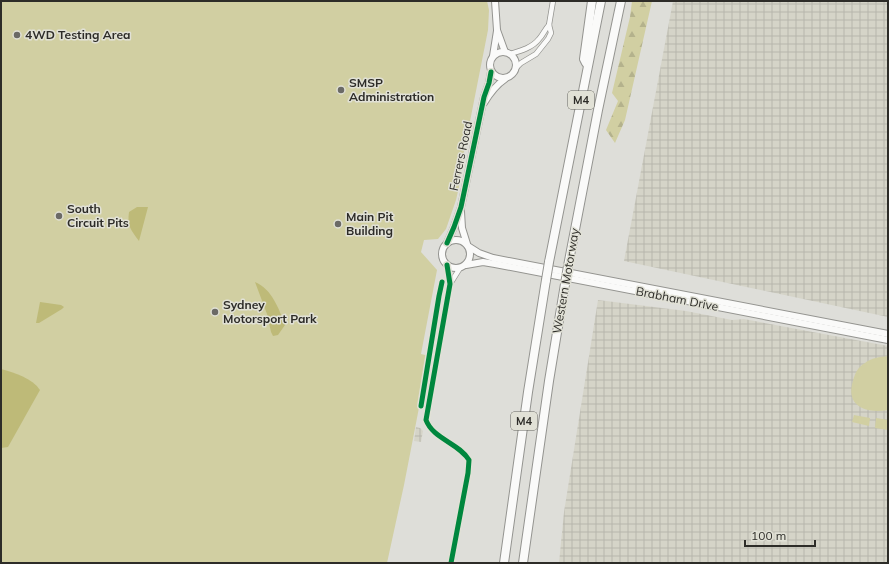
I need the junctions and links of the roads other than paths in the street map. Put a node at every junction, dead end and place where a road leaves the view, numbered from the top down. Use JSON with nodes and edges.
{"nodes":[{"id":1,"x":495,"y":1,"type":"edge"},
{"id":2,"x":553,"y":1,"type":"edge"},
{"id":3,"x":592,"y":1,"type":"edge"},
{"id":4,"x":601,"y":1,"type":"edge"},
{"id":5,"x":621,"y":1,"type":"edge"},
{"id":6,"x":549,"y":25,"type":"junction"},
{"id":7,"x":497,"y":30,"type":"junction"},
{"id":8,"x":508,"y":53,"type":"junction"},
{"id":9,"x":493,"y":56,"type":"junction"},
{"id":10,"x":588,"y":66,"type":"junction"},
{"id":11,"x":515,"y":69,"type":"junction"},
{"id":12,"x":491,"y":72,"type":"junction"},
{"id":13,"x":506,"y":78,"type":"junction"},
{"id":14,"x":481,"y":110,"type":"junction"},
{"id":15,"x":461,"y":206,"type":"junction"},
{"id":16,"x":447,"y":243,"type":"junction"},
{"id":17,"x":468,"y":245,"type":"junction"},
{"id":18,"x":447,"y":265,"type":"junction"},
{"id":19,"x":463,"y":266,"type":"junction"},
{"id":20,"x":450,"y":284,"type":"junction"},
{"id":21,"x":888,"y":334,"type":"edge"},
{"id":22,"x":888,"y":340,"type":"edge"},
{"id":23,"x":451,"y":563,"type":"edge"},
{"id":24,"x":504,"y":563,"type":"edge"},
{"id":25,"x":523,"y":563,"type":"edge"}],
"edges":[{"from":1,"to":7,"type":"main road"},
{"from":2,"to":6,"type":"street"},
{"from":3,"to":10,"type":"highway"},
{"from":4,"to":10,"type":"highway","name":"Western Motorway","number":"M4"},
{"from":5,"to":25,"type":"highway","name":"Western Motorway","number":"M4","bridge":true},
{"from":6,"to":8,"type":"street"},
{"from":6,"to":11,"type":"street"},
{"from":7,"to":8,"type":"main road"},
{"from":7,"to":9,"type":"main road"},
{"from":8,"to":9,"type":"main road"},
{"from":8,"to":11,"type":"main road"},
{"from":9,"to":12,"type":"main road"},
{"from":10,"to":24,"type":"highway","name":"Western Motorway","number":"M4","bridge":true},
{"from":11,"to":13,"type":"main road"},
{"from":12,"to":13,"type":"main road"},
{"from":12,"to":14,"type":"main road","name":"Ferrers Road"},
{"from":13,"to":14,"type":"main road","name":"Ferrers Road"},
{"from":14,"to":15,"type":"main road","name":"Ferrers Road"},
{"from":15,"to":16,"type":"main road","name":"Ferrers Road"},
{"from":15,"to":17,"type":"main road","name":"Ferrers Road"},
{"from":16,"to":17,"type":"main road"},
{"from":16,"to":18,"type":"main road"},
{"from":17,"to":19,"type":"main road"},
{"from":17,"to":21,"type":"main road","name":"Brabham Drive"},
{"from":18,"to":19,"type":"main road"},
{"from":18,"to":20,"type":"street"},
{"from":19,"to":20,"type":"street"},
{"from":19,"to":22,"type":"main road","name":"Brabham Drive"},
{"from":20,"to":23,"type":"street"}]}
